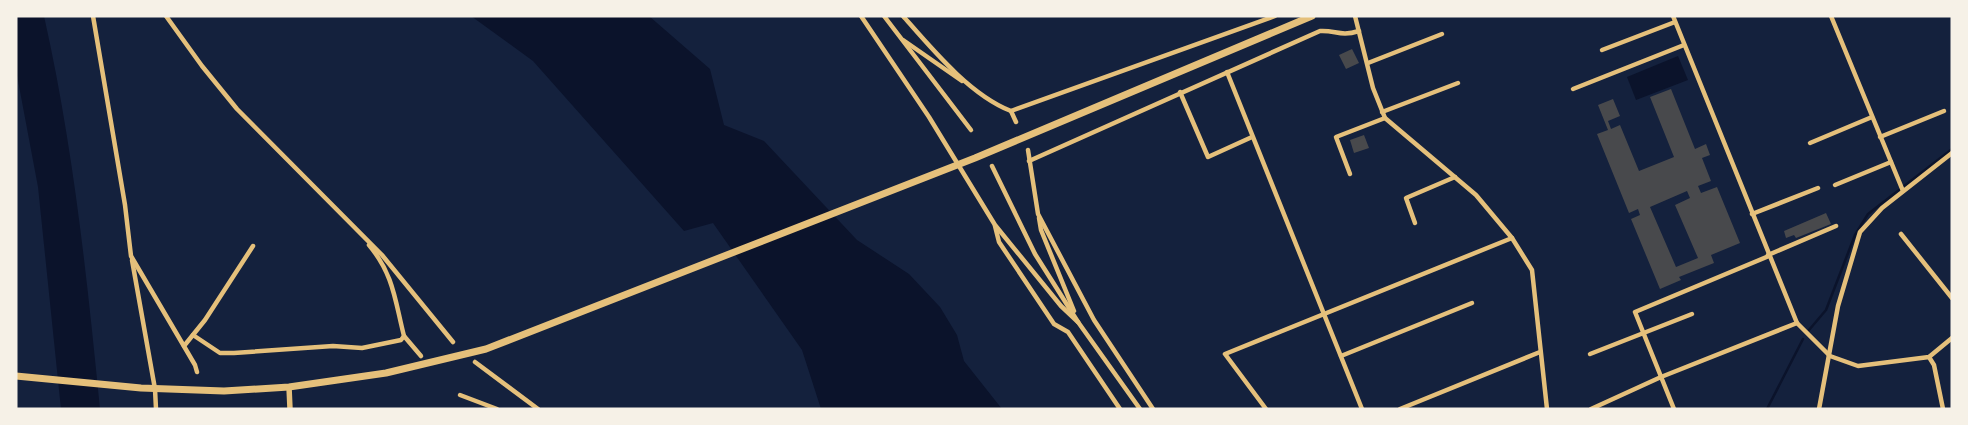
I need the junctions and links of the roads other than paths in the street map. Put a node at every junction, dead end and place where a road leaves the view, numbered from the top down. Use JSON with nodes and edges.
{"nodes":[{"id":1,"x":93,"y":16,"type":"edge"},
{"id":2,"x":166,"y":16,"type":"edge"},
{"id":3,"x":861,"y":16,"type":"edge"},
{"id":4,"x":884,"y":16,"type":"edge"},
{"id":5,"x":904,"y":16,"type":"edge"},
{"id":6,"x":1275,"y":16,"type":"edge"},
{"id":7,"x":1312,"y":16,"type":"edge"},
{"id":8,"x":1354,"y":16,"type":"edge"},
{"id":9,"x":1673,"y":16,"type":"edge"},
{"id":10,"x":1831,"y":16,"type":"edge"},
{"id":11,"x":1675,"y":22,"type":"junction"},
{"id":12,"x":1359,"y":31,"type":"junction"},
{"id":13,"x":1442,"y":34,"type":"dead end"},
{"id":14,"x":898,"y":36,"type":"junction"},
{"id":15,"x":1684,"y":45,"type":"junction"},
{"id":16,"x":1602,"y":50,"type":"dead end"},
{"id":17,"x":1368,"y":63,"type":"junction"},
{"id":18,"x":1227,"y":72,"type":"junction"},
{"id":19,"x":1458,"y":83,"type":"dead end"},
{"id":20,"x":970,"y":86,"type":"junction"},
{"id":21,"x":1573,"y":90,"type":"dead end"},
{"id":22,"x":1180,"y":92,"type":"junction"},
{"id":23,"x":1011,"y":111,"type":"junction"},
{"id":24,"x":1944,"y":111,"type":"dead end"},
{"id":25,"x":1382,"y":112,"type":"junction"},
{"id":26,"x":1385,"y":118,"type":"junction"},
{"id":27,"x":1872,"y":118,"type":"junction"},
{"id":28,"x":1016,"y":122,"type":"dead end"},
{"id":29,"x":971,"y":130,"type":"dead end"},
{"id":30,"x":1880,"y":137,"type":"junction"},
{"id":31,"x":1252,"y":138,"type":"junction"},
{"id":32,"x":1810,"y":143,"type":"dead end"},
{"id":33,"x":1028,"y":150,"type":"dead end"},
{"id":34,"x":1952,"y":153,"type":"edge"},
{"id":35,"x":1030,"y":161,"type":"junction"},
{"id":36,"x":1891,"y":162,"type":"junction"},
{"id":37,"x":992,"y":166,"type":"dead end"},
{"id":38,"x":1350,"y":174,"type":"dead end"},
{"id":39,"x":1455,"y":177,"type":"junction"},
{"id":40,"x":1835,"y":185,"type":"dead end"},
{"id":41,"x":1818,"y":188,"type":"dead end"},
{"id":42,"x":1902,"y":191,"type":"junction"},
{"id":43,"x":1038,"y":214,"type":"junction"},
{"id":44,"x":1752,"y":214,"type":"junction"},
{"id":45,"x":1414,"y":223,"type":"dead end"},
{"id":46,"x":995,"y":225,"type":"junction"},
{"id":47,"x":1836,"y":226,"type":"dead end"},
{"id":48,"x":354,"y":227,"type":"junction"},
{"id":49,"x":1902,"y":234,"type":"dead end"},
{"id":50,"x":1512,"y":238,"type":"junction"},
{"id":51,"x":254,"y":246,"type":"dead end"},
{"id":52,"x":1768,"y":255,"type":"junction"},
{"id":53,"x":131,"y":256,"type":"junction"},
{"id":54,"x":1952,"y":298,"type":"edge"},
{"id":55,"x":1472,"y":303,"type":"dead end"},
{"id":56,"x":1325,"y":312,"type":"junction"},
{"id":57,"x":1692,"y":314,"type":"dead end"},
{"id":58,"x":1078,"y":322,"type":"junction"},
{"id":59,"x":1797,"y":323,"type":"junction"},
{"id":60,"x":1645,"y":333,"type":"junction"},
{"id":61,"x":193,"y":335,"type":"junction"},
{"id":62,"x":404,"y":336,"type":"junction"},
{"id":63,"x":1952,"y":338,"type":"edge"},
{"id":64,"x":453,"y":342,"type":"dead end"},
{"id":65,"x":184,"y":346,"type":"junction"},
{"id":66,"x":1540,"y":352,"type":"junction"},
{"id":67,"x":1590,"y":354,"type":"dead end"},
{"id":68,"x":421,"y":356,"type":"dead end"},
{"id":69,"x":1341,"y":356,"type":"junction"},
{"id":70,"x":1830,"y":356,"type":"junction"},
{"id":71,"x":1929,"y":358,"type":"junction"},
{"id":72,"x":475,"y":362,"type":"dead end"},
{"id":73,"x":197,"y":372,"type":"dead end"},
{"id":74,"x":16,"y":376,"type":"edge"},
{"id":75,"x":1661,"y":377,"type":"junction"},
{"id":76,"x":289,"y":387,"type":"junction"},
{"id":77,"x":155,"y":389,"type":"junction"},
{"id":78,"x":460,"y":396,"type":"dead end"},
{"id":79,"x":156,"y":409,"type":"edge"},
{"id":80,"x":290,"y":409,"type":"edge"},
{"id":81,"x":497,"y":409,"type":"edge"},
{"id":82,"x":538,"y":409,"type":"edge"},
{"id":83,"x":1120,"y":409,"type":"edge"},
{"id":84,"x":1140,"y":409,"type":"edge"},
{"id":85,"x":1153,"y":409,"type":"edge"},
{"id":86,"x":1266,"y":409,"type":"edge"},
{"id":87,"x":1362,"y":409,"type":"edge"},
{"id":88,"x":1400,"y":409,"type":"edge"},
{"id":89,"x":1548,"y":409,"type":"edge"},
{"id":90,"x":1592,"y":409,"type":"edge"},
{"id":91,"x":1674,"y":409,"type":"edge"},
{"id":92,"x":1819,"y":409,"type":"edge"},
{"id":93,"x":1943,"y":409,"type":"edge"}],
"edges":[{"from":1,"to":53,"type":"street"},
{"from":2,"to":48,"type":"street"},
{"from":3,"to":46,"type":"street"},
{"from":4,"to":14,"type":"street"},
{"from":5,"to":20,"type":"street"},
{"from":6,"to":23,"type":"street"},
{"from":7,"to":76,"type":"main road"},
{"from":8,"to":12,"type":"street"},
{"from":9,"to":11,"type":"street"},
{"from":10,"to":27,"type":"street"},
{"from":11,"to":15,"type":"street"},
{"from":11,"to":16,"type":"street"},
{"from":12,"to":17,"type":"street"},
{"from":12,"to":18,"type":"street"},
{"from":13,"to":17,"type":"street"},
{"from":14,"to":20,"type":"street"},
{"from":14,"to":29,"type":"street"},
{"from":15,"to":21,"type":"street"},
{"from":15,"to":44,"type":"street"},
{"from":17,"to":25,"type":"street"},
{"from":18,"to":22,"type":"street"},
{"from":18,"to":31,"type":"street"},
{"from":19,"to":25,"type":"street"},
{"from":20,"to":23,"type":"street"},
{"from":22,"to":31,"type":"street"},
{"from":22,"to":35,"type":"street"},
{"from":23,"to":28,"type":"street"},
{"from":24,"to":30,"type":"street"},
{"from":25,"to":26,"type":"street"},
{"from":26,"to":38,"type":"street"},
{"from":26,"to":39,"type":"street"},
{"from":27,"to":30,"type":"street"},
{"from":27,"to":32,"type":"street"},
{"from":30,"to":36,"type":"street"},
{"from":31,"to":56,"type":"street"},
{"from":33,"to":35,"type":"street"},
{"from":34,"to":42,"type":"street"},
{"from":35,"to":43,"type":"street"},
{"from":36,"to":40,"type":"street"},
{"from":36,"to":42,"type":"street"},
{"from":37,"to":58,"type":"street"},
{"from":39,"to":45,"type":"street"},
{"from":39,"to":50,"type":"street"},
{"from":41,"to":44,"type":"street"},
{"from":42,"to":70,"type":"street"},
{"from":43,"to":58,"type":"street"},
{"from":43,"to":85,"type":"street"},
{"from":44,"to":52,"type":"street"},
{"from":46,"to":58,"type":"street"},
{"from":46,"to":83,"type":"street"},
{"from":47,"to":52,"type":"street"},
{"from":48,"to":62,"type":"street"},
{"from":48,"to":64,"type":"street"},
{"from":49,"to":54,"type":"street"},
{"from":50,"to":56,"type":"street"},
{"from":50,"to":66,"type":"street"},
{"from":51,"to":61,"type":"street"},
{"from":52,"to":59,"type":"street"},
{"from":52,"to":60,"type":"street"},
{"from":53,"to":65,"type":"street"},
{"from":53,"to":77,"type":"street"},
{"from":55,"to":69,"type":"street"},
{"from":56,"to":69,"type":"street"},
{"from":56,"to":86,"type":"street"},
{"from":57,"to":60,"type":"street"},
{"from":58,"to":84,"type":"street"},
{"from":59,"to":70,"type":"street"},
{"from":59,"to":75,"type":"street"},
{"from":60,"to":67,"type":"street"},
{"from":60,"to":75,"type":"street"},
{"from":61,"to":62,"type":"street"},
{"from":61,"to":65,"type":"street"},
{"from":62,"to":68,"type":"street"},
{"from":63,"to":71,"type":"street"},
{"from":65,"to":73,"type":"street"},
{"from":66,"to":88,"type":"street"},
{"from":66,"to":89,"type":"street"},
{"from":69,"to":87,"type":"street"},
{"from":70,"to":71,"type":"street"},
{"from":70,"to":92,"type":"street"},
{"from":71,"to":93,"type":"street"},
{"from":72,"to":82,"type":"street"},
{"from":74,"to":77,"type":"main road"},
{"from":75,"to":90,"type":"street"},
{"from":75,"to":91,"type":"street"},
{"from":76,"to":77,"type":"main road"},
{"from":76,"to":80,"type":"street"},
{"from":77,"to":79,"type":"street"},
{"from":78,"to":81,"type":"street"}]}
